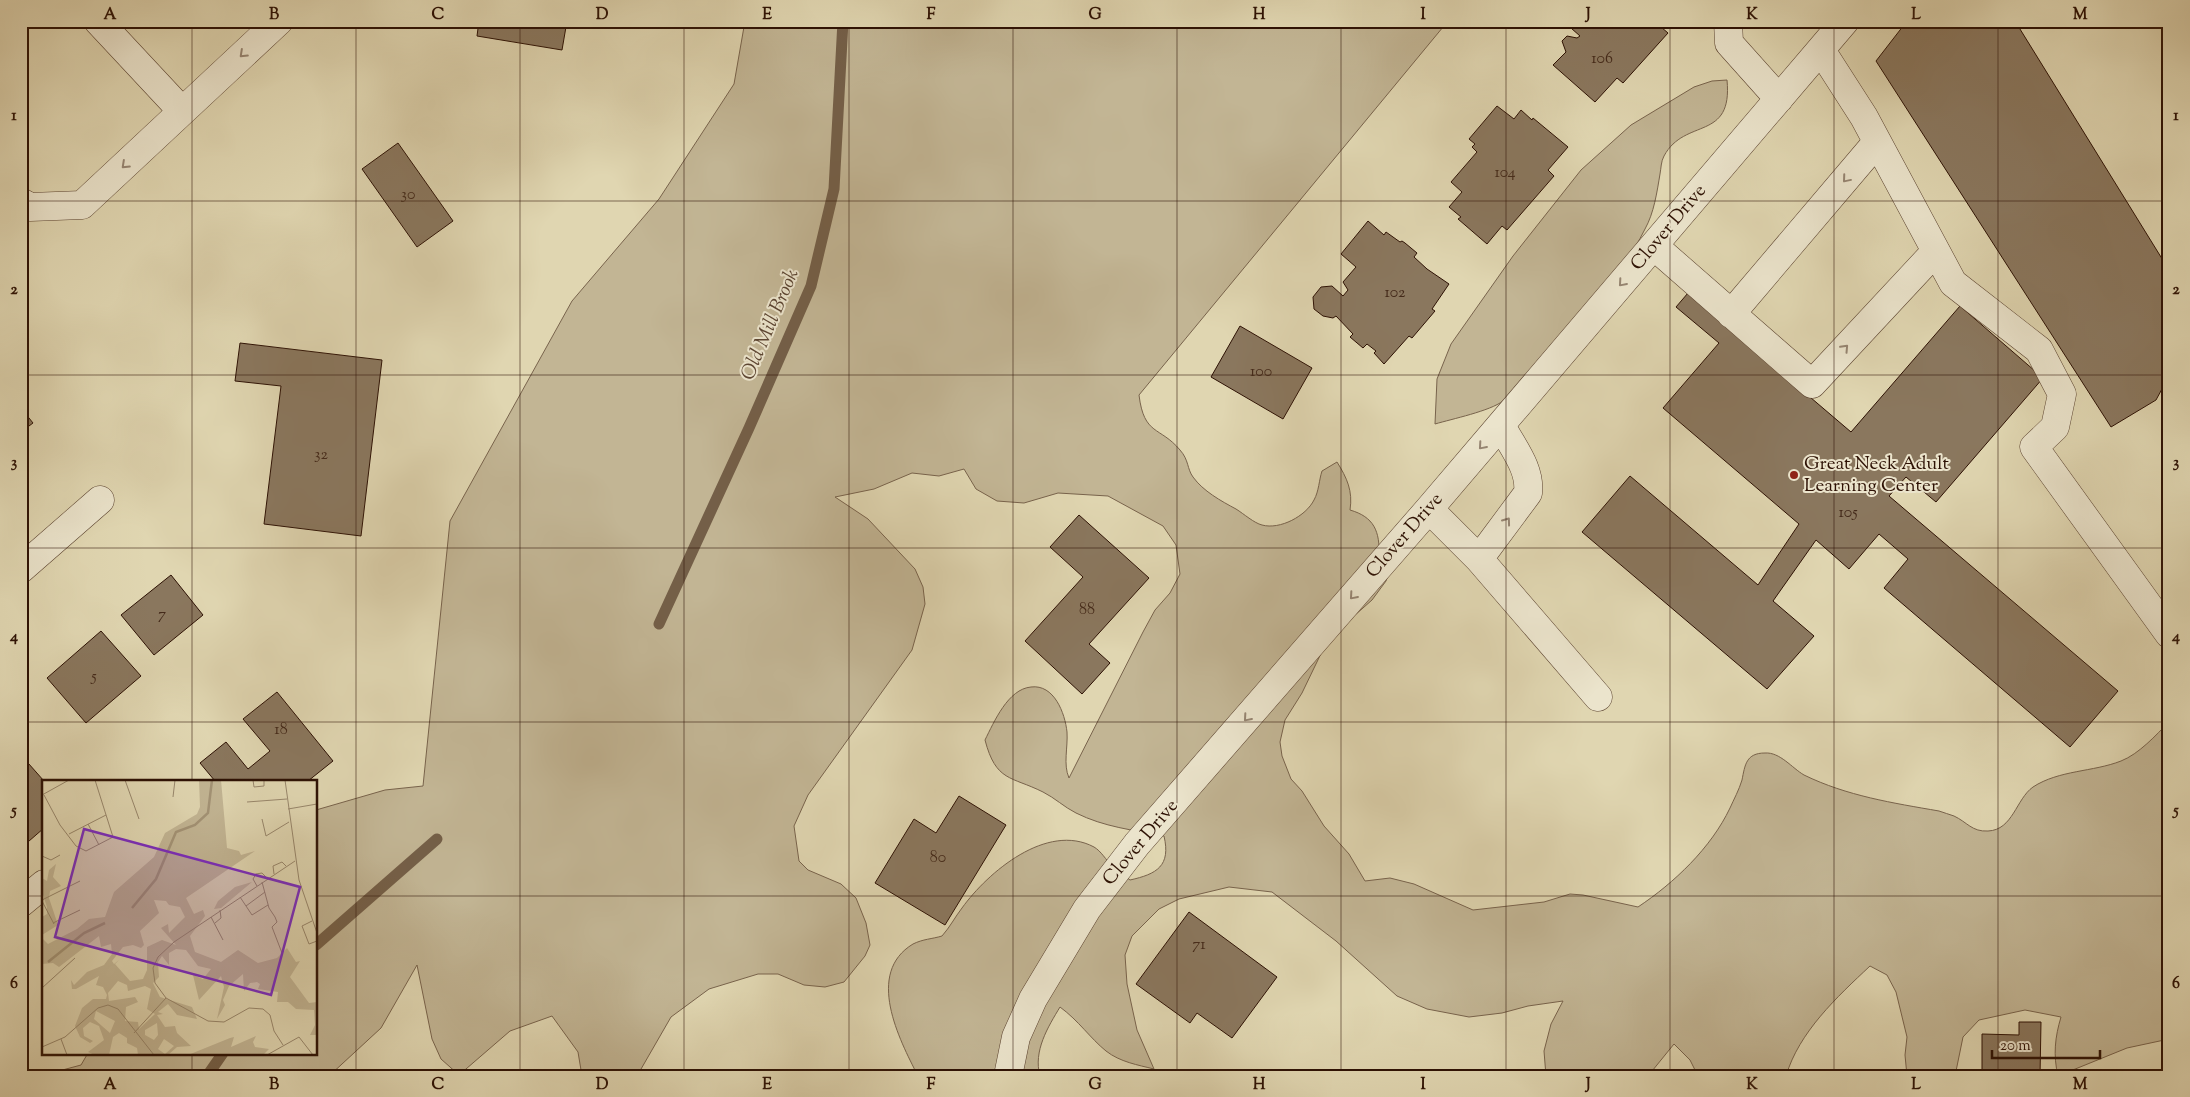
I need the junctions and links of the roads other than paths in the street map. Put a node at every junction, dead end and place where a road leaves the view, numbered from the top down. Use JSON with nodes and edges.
{"nodes":[{"id":1,"x":98,"y":21,"type":"edge"},
{"id":2,"x":279,"y":21,"type":"edge"},
{"id":3,"x":1728,"y":21,"type":"edge"},
{"id":4,"x":1845,"y":21,"type":"edge"},
{"id":5,"x":1821,"y":50,"type":"junction"},
{"id":6,"x":1779,"y":98,"type":"junction"},
{"id":7,"x":182,"y":111,"type":"junction"},
{"id":8,"x":1877,"y":142,"type":"junction"},
{"id":9,"x":21,"y":202,"type":"edge"},
{"id":10,"x":1654,"y":246,"type":"junction"},
{"id":11,"x":1935,"y":252,"type":"junction"},
{"id":12,"x":1732,"y":314,"type":"junction"},
{"id":13,"x":1500,"y":425,"type":"junction"},
{"id":14,"x":100,"y":500,"type":"dead end"},
{"id":15,"x":1429,"y":509,"type":"junction"},
{"id":16,"x":1479,"y":559,"type":"junction"},
{"id":17,"x":21,"y":570,"type":"edge"},
{"id":18,"x":2169,"y":634,"type":"edge"},
{"id":19,"x":1598,"y":697,"type":"dead end"},
{"id":20,"x":42,"y":886,"type":"edge"},
{"id":21,"x":21,"y":903,"type":"edge"},
{"id":22,"x":1008,"y":1076,"type":"edge"}],
"edges":[{"from":1,"to":7,"type":"street"},
{"from":2,"to":7,"type":"street","one_way":true},
{"from":3,"to":6,"type":"street"},
{"from":4,"to":5,"type":"street","name":"Clover Drive"},
{"from":5,"to":6,"type":"street","name":"Clover Drive"},
{"from":5,"to":8,"type":"street"},
{"from":6,"to":10,"type":"street","name":"Clover Drive"},
{"from":7,"to":9,"type":"street","one_way":true},
{"from":8,"to":11,"type":"street"},
{"from":8,"to":12,"type":"street","one_way":true},
{"from":10,"to":12,"type":"street"},
{"from":10,"to":13,"type":"street","name":"Clover Drive","one_way":true},
{"from":12,"to":11,"type":"street","one_way":true},
{"from":11,"to":18,"type":"street"},
{"from":13,"to":15,"type":"street","name":"Clover Drive","one_way":true},
{"from":16,"to":13,"type":"street","one_way":true},
{"from":14,"to":17,"type":"street"},
{"from":15,"to":16,"type":"street"},
{"from":15,"to":22,"type":"street","name":"Clover Drive","one_way":true},
{"from":16,"to":19,"type":"street"},
{"from":20,"to":21,"type":"street"}]}
